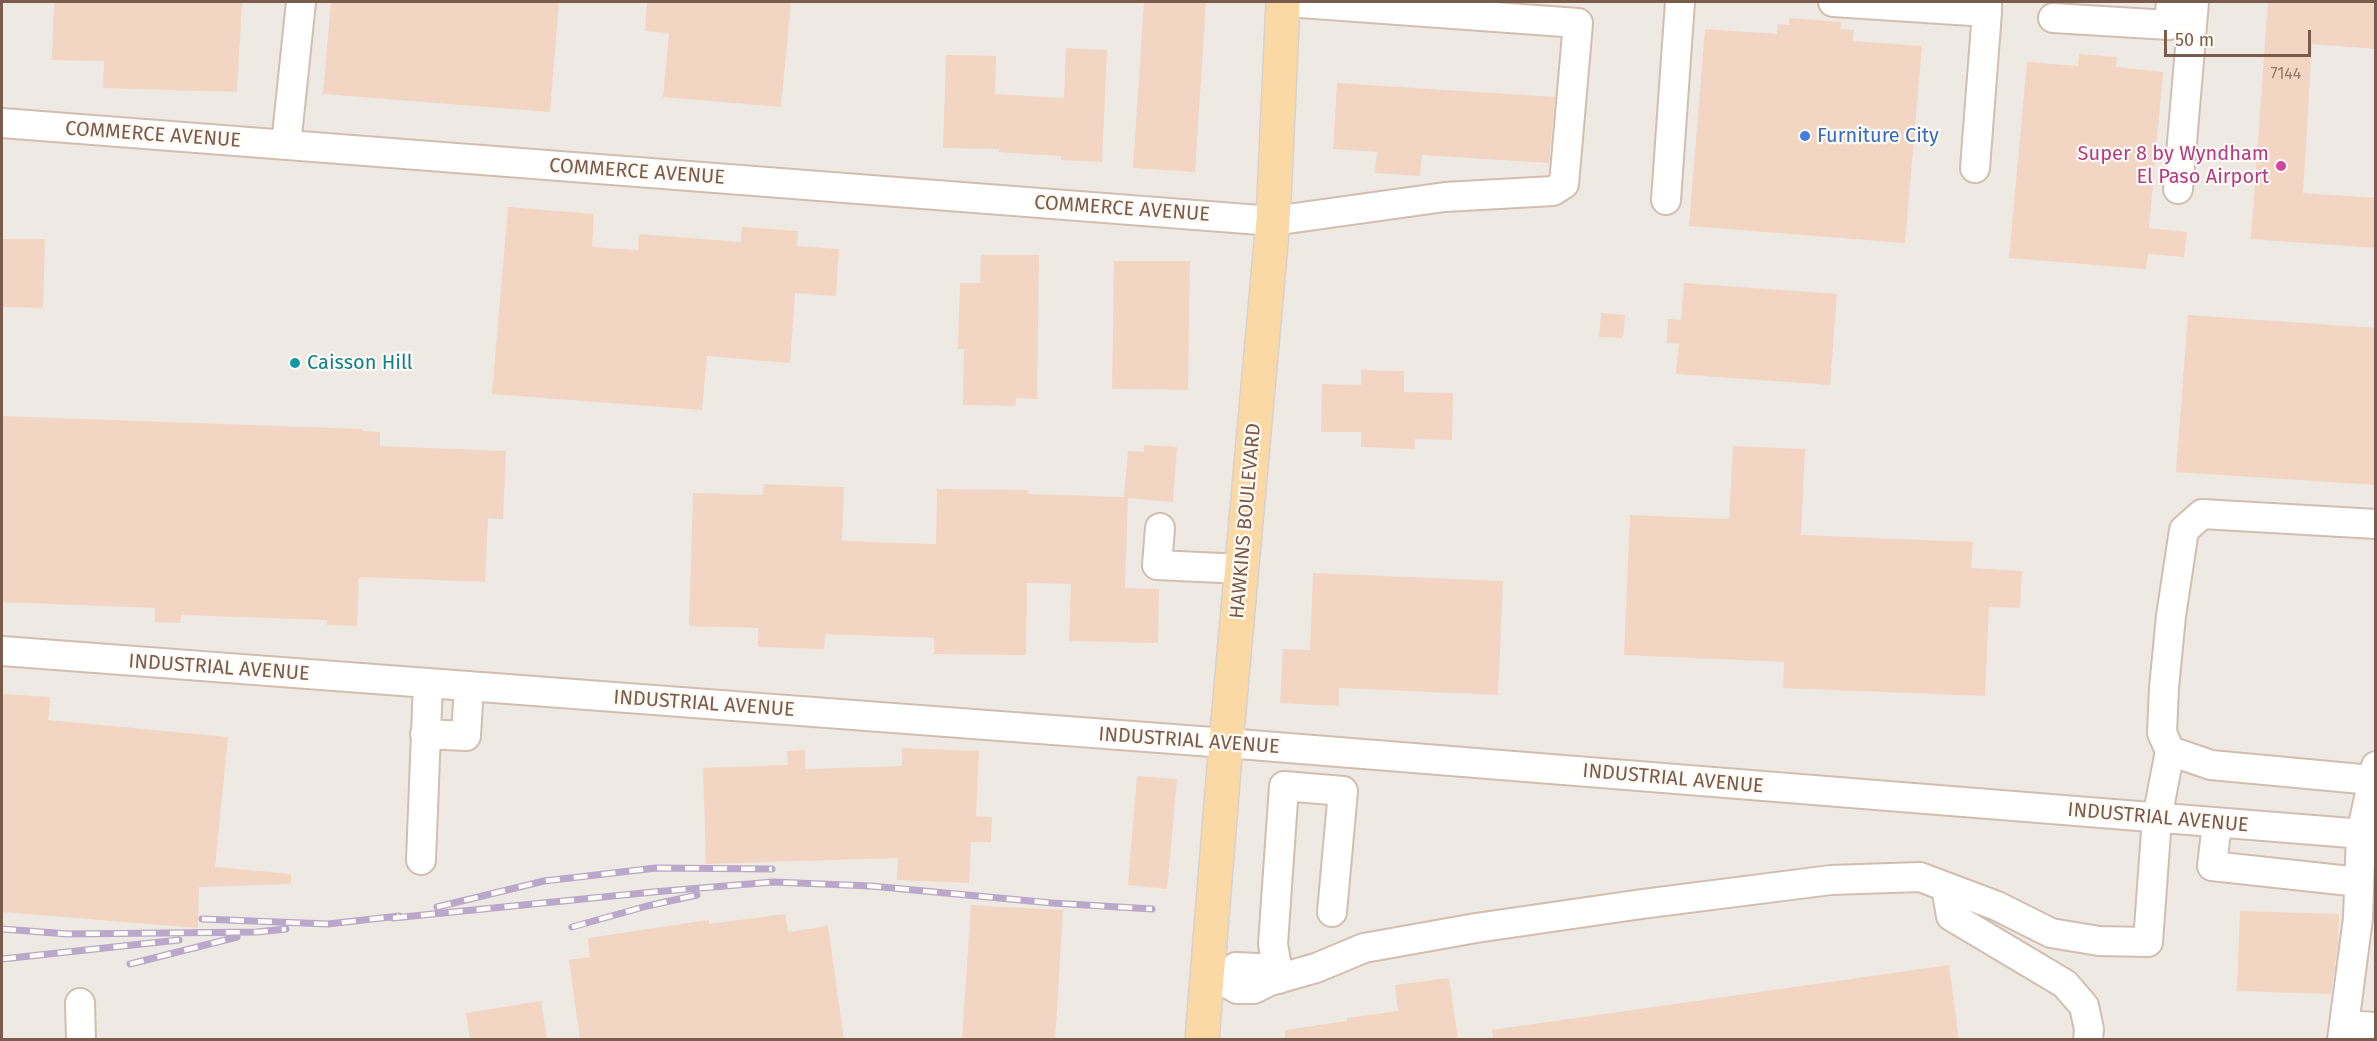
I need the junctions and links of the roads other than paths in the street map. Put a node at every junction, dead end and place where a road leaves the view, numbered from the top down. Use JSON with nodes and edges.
{"nodes":[{"id":1,"x":301,"y":2,"type":"edge"},
{"id":2,"x":1285,"y":2,"type":"edge"},
{"id":3,"x":1680,"y":2,"type":"edge"},
{"id":4,"x":1833,"y":2,"type":"edge"},
{"id":5,"x":2171,"y":2,"type":"edge"},
{"id":6,"x":2194,"y":2,"type":"edge"},
{"id":7,"x":1987,"y":7,"type":"edge"},
{"id":8,"x":2053,"y":18,"type":"dead end"},
{"id":9,"x":2,"y":123,"type":"edge"},
{"id":10,"x":286,"y":145,"type":"junction"},
{"id":11,"x":1975,"y":168,"type":"dead end"},
{"id":12,"x":2178,"y":189,"type":"dead end"},
{"id":13,"x":1666,"y":200,"type":"dead end"},
{"id":14,"x":1273,"y":221,"type":"junction"},
{"id":15,"x":2376,"y":524,"type":"edge"},
{"id":16,"x":1160,"y":528,"type":"dead end"},
{"id":17,"x":1242,"y":569,"type":"junction"},
{"id":18,"x":2,"y":651,"type":"edge"},
{"id":19,"x":428,"y":683,"type":"junction"},
{"id":20,"x":469,"y":686,"type":"junction"},
{"id":21,"x":425,"y":734,"type":"junction"},
{"id":22,"x":1226,"y":744,"type":"junction"},
{"id":23,"x":2170,"y":751,"type":"junction"},
{"id":24,"x":2374,"y":773,"type":"edge"},
{"id":25,"x":2157,"y":818,"type":"junction"},
{"id":26,"x":2217,"y":823,"type":"junction"},
{"id":27,"x":2368,"y":835,"type":"edge"},
{"id":28,"x":421,"y":860,"type":"dead end"},
{"id":29,"x":2359,"y":882,"type":"junction"},
{"id":30,"x":1946,"y":886,"type":"junction"},
{"id":31,"x":1332,"y":912,"type":"dead end"},
{"id":32,"x":1214,"y":980,"type":"junction"},
{"id":33,"x":1274,"y":980,"type":"junction"},
{"id":34,"x":80,"y":1003,"type":"dead end"},
{"id":35,"x":2376,"y":1027,"type":"edge"},
{"id":36,"x":2343,"y":1032,"type":"edge"},
{"id":37,"x":81,"y":1040,"type":"edge"},
{"id":38,"x":1203,"y":1040,"type":"edge"},
{"id":39,"x":2088,"y":1040,"type":"edge"}],
"edges":[{"from":1,"to":10,"type":"street"},
{"from":2,"to":14,"type":"main road","name":"HAWKINS BOULEVARD"},
{"from":2,"to":14,"type":"street","name":"COMMERCE AVENUE"},
{"from":3,"to":13,"type":"street"},
{"from":4,"to":7,"type":"street"},
{"from":5,"to":8,"type":"street"},
{"from":6,"to":12,"type":"street"},
{"from":7,"to":11,"type":"street"},
{"from":9,"to":10,"type":"street","name":"COMMERCE AVENUE"},
{"from":10,"to":14,"type":"street","name":"COMMERCE AVENUE"},
{"from":14,"to":17,"type":"main road","name":"HAWKINS BOULEVARD"},
{"from":15,"to":23,"type":"street"},
{"from":16,"to":17,"type":"street"},
{"from":17,"to":22,"type":"main road","name":"HAWKINS BOULEVARD"},
{"from":18,"to":19,"type":"street","name":"INDUSTRIAL AVENUE"},
{"from":19,"to":20,"type":"street","name":"INDUSTRIAL AVENUE"},
{"from":19,"to":21,"type":"street"},
{"from":20,"to":21,"type":"street"},
{"from":20,"to":22,"type":"street","name":"INDUSTRIAL AVENUE"},
{"from":21,"to":28,"type":"street"},
{"from":22,"to":25,"type":"street","name":"INDUSTRIAL AVENUE"},
{"from":22,"to":32,"type":"main road","name":"HAWKINS BOULEVARD"},
{"from":23,"to":24,"type":"street"},
{"from":23,"to":25,"type":"street"},
{"from":24,"to":27,"type":"street"},
{"from":25,"to":26,"type":"street","name":"INDUSTRIAL AVENUE"},
{"from":25,"to":30,"type":"street"},
{"from":26,"to":27,"type":"street","name":"INDUSTRIAL AVENUE"},
{"from":26,"to":29,"type":"street"},
{"from":27,"to":29,"type":"street"},
{"from":29,"to":36,"type":"street"},
{"from":30,"to":33,"type":"street"},
{"from":30,"to":39,"type":"street"},
{"from":31,"to":33,"type":"street"},
{"from":32,"to":33,"type":"street"},
{"from":32,"to":38,"type":"main road","name":"HAWKINS BOULEVARD"},
{"from":34,"to":37,"type":"street"},
{"from":35,"to":36,"type":"street"}]}
